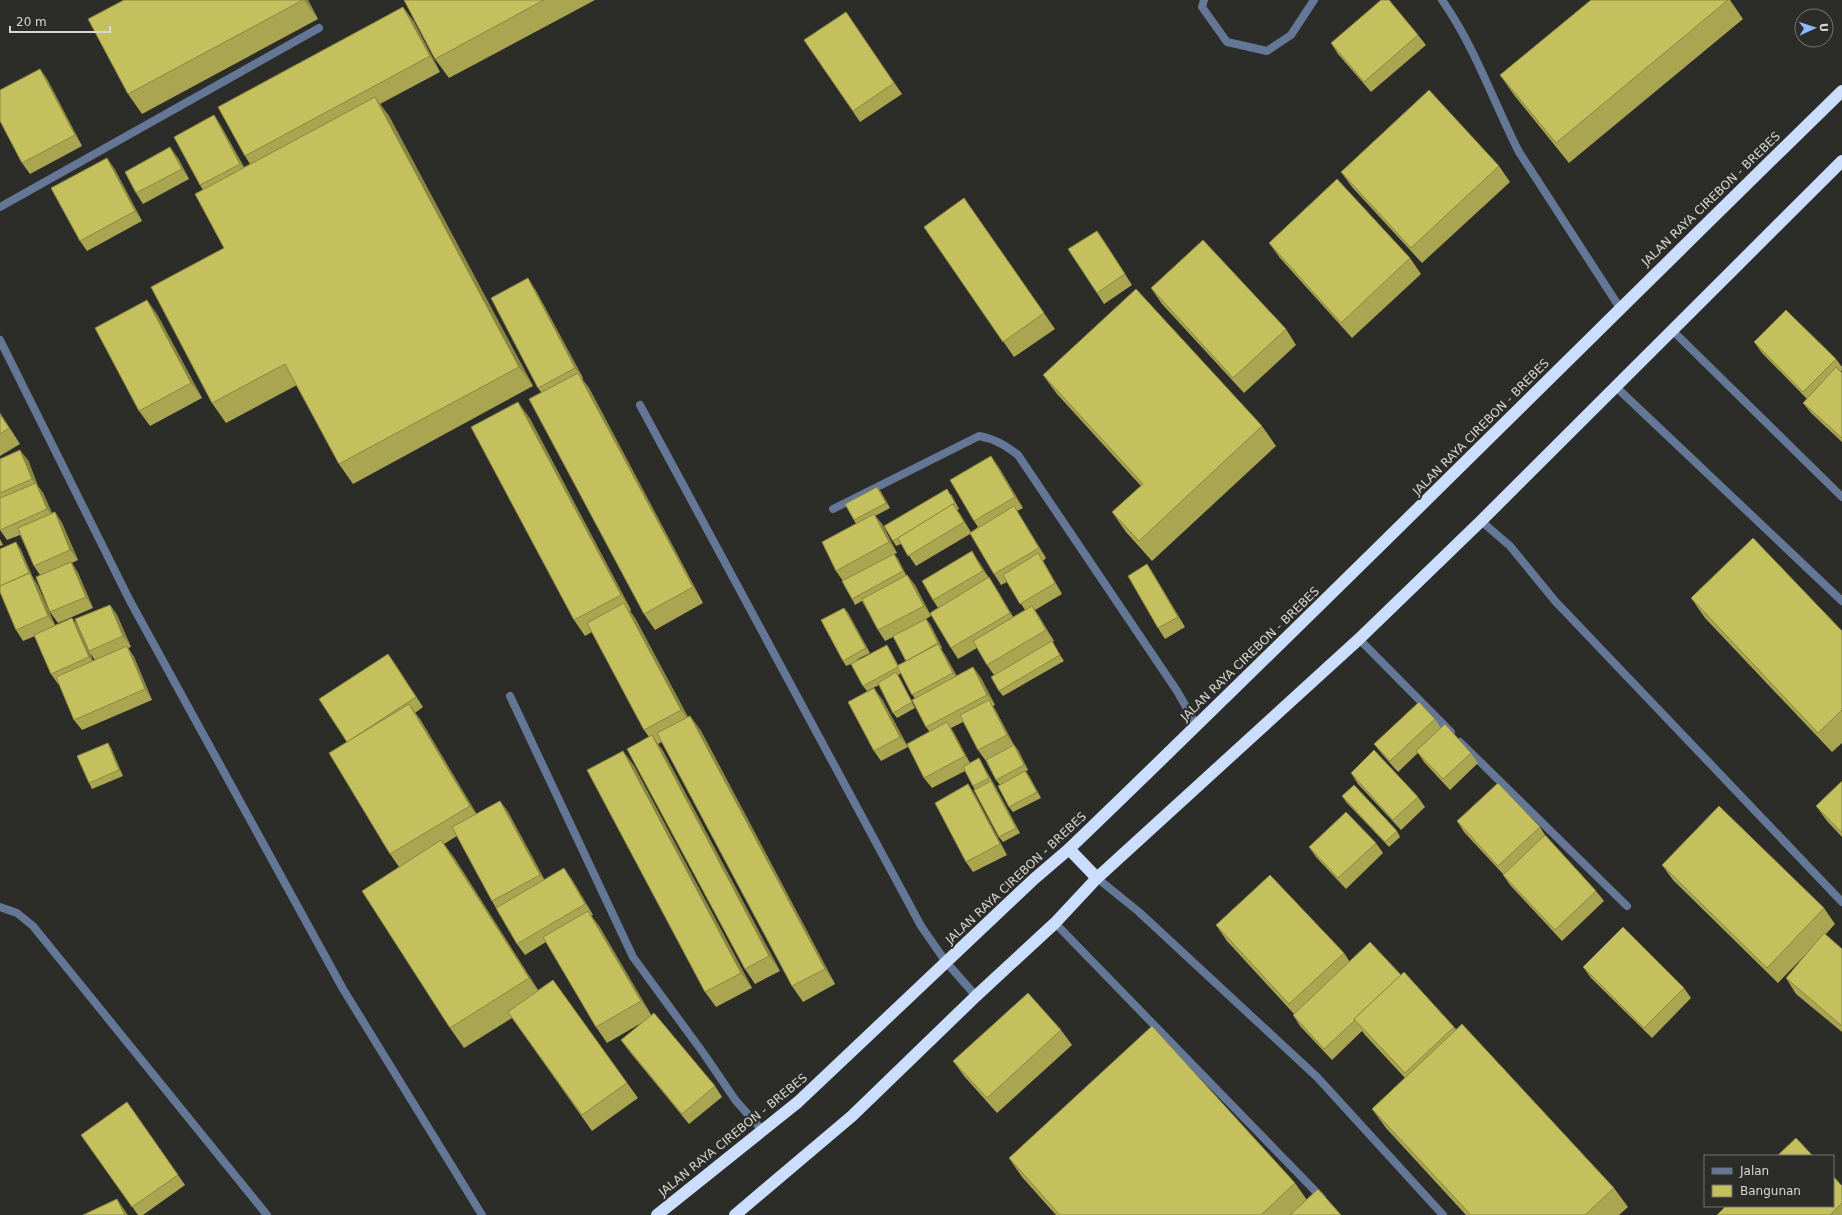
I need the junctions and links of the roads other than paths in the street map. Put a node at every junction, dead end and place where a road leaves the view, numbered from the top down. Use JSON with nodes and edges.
{"nodes":[{"id":1,"x":1204,"y":0,"type":"edge"},
{"id":2,"x":1314,"y":0,"type":"edge"},
{"id":3,"x":1442,"y":0,"type":"edge"},
{"id":4,"x":319,"y":28,"type":"dead end"},
{"id":5,"x":1842,"y":91,"type":"edge"},
{"id":6,"x":1842,"y":160,"type":"edge"},
{"id":7,"x":0,"y":207,"type":"edge"},
{"id":8,"x":1620,"y":308,"type":"junction"},
{"id":9,"x":1672,"y":330,"type":"junction"},
{"id":10,"x":0,"y":340,"type":"edge"},
{"id":11,"x":1615,"y":386,"type":"junction"},
{"id":12,"x":640,"y":405,"type":"dead end"},
{"id":13,"x":1842,"y":497,"type":"edge"},
{"id":14,"x":833,"y":509,"type":"dead end"},
{"id":15,"x":1481,"y":521,"type":"junction"},
{"id":16,"x":1842,"y":601,"type":"edge"},
{"id":17,"x":1359,"y":639,"type":"junction"},
{"id":18,"x":510,"y":696,"type":"dead end"},
{"id":19,"x":1197,"y":726,"type":"junction"},
{"id":20,"x":1069,"y":849,"type":"junction"},
{"id":21,"x":1097,"y":878,"type":"junction"},
{"id":22,"x":1842,"y":902,"type":"edge"},
{"id":23,"x":1627,"y":906,"type":"dead end"},
{"id":24,"x":0,"y":907,"type":"edge"},
{"id":25,"x":1055,"y":923,"type":"junction"},
{"id":26,"x":946,"y":962,"type":"junction"},
{"id":27,"x":976,"y":996,"type":"junction"},
{"id":28,"x":763,"y":1131,"type":"junction"},
{"id":29,"x":1328,"y":1204,"type":"edge"},
{"id":30,"x":741,"y":1213,"type":"edge"},
{"id":31,"x":267,"y":1215,"type":"edge"},
{"id":32,"x":482,"y":1215,"type":"edge"},
{"id":33,"x":657,"y":1215,"type":"edge"},
{"id":34,"x":1443,"y":1215,"type":"edge"}],
"edges":[{"from":1,"to":2,"type":"street"},
{"from":3,"to":8,"type":"street"},
{"from":4,"to":7,"type":"street"},
{"from":5,"to":8,"type":"highway","name":"JALAN RAYA CIREBON - BREBES"},
{"from":6,"to":9,"type":"highway"},
{"from":8,"to":19,"type":"highway","name":"JALAN RAYA CIREBON - BREBES"},
{"from":9,"to":11,"type":"highway"},
{"from":9,"to":13,"type":"street"},
{"from":10,"to":32,"type":"street"},
{"from":11,"to":15,"type":"highway"},
{"from":11,"to":16,"type":"street"},
{"from":12,"to":26,"type":"street"},
{"from":14,"to":19,"type":"street"},
{"from":15,"to":17,"type":"highway"},
{"from":15,"to":22,"type":"street"},
{"from":17,"to":21,"type":"highway"},
{"from":17,"to":23,"type":"street"},
{"from":18,"to":28,"type":"street"},
{"from":19,"to":20,"type":"highway","name":"JALAN RAYA CIREBON - BREBES"},
{"from":20,"to":21,"type":"highway"},
{"from":20,"to":26,"type":"highway","name":"JALAN RAYA CIREBON - BREBES"},
{"from":21,"to":25,"type":"highway"},
{"from":21,"to":34,"type":"street"},
{"from":24,"to":31,"type":"street"},
{"from":25,"to":27,"type":"highway"},
{"from":25,"to":29,"type":"street"},
{"from":26,"to":27,"type":"street"},
{"from":26,"to":28,"type":"highway","name":"JALAN RAYA CIREBON - BREBES"},
{"from":27,"to":30,"type":"highway"},
{"from":28,"to":33,"type":"highway","name":"JALAN RAYA CIREBON - BREBES"}]}
